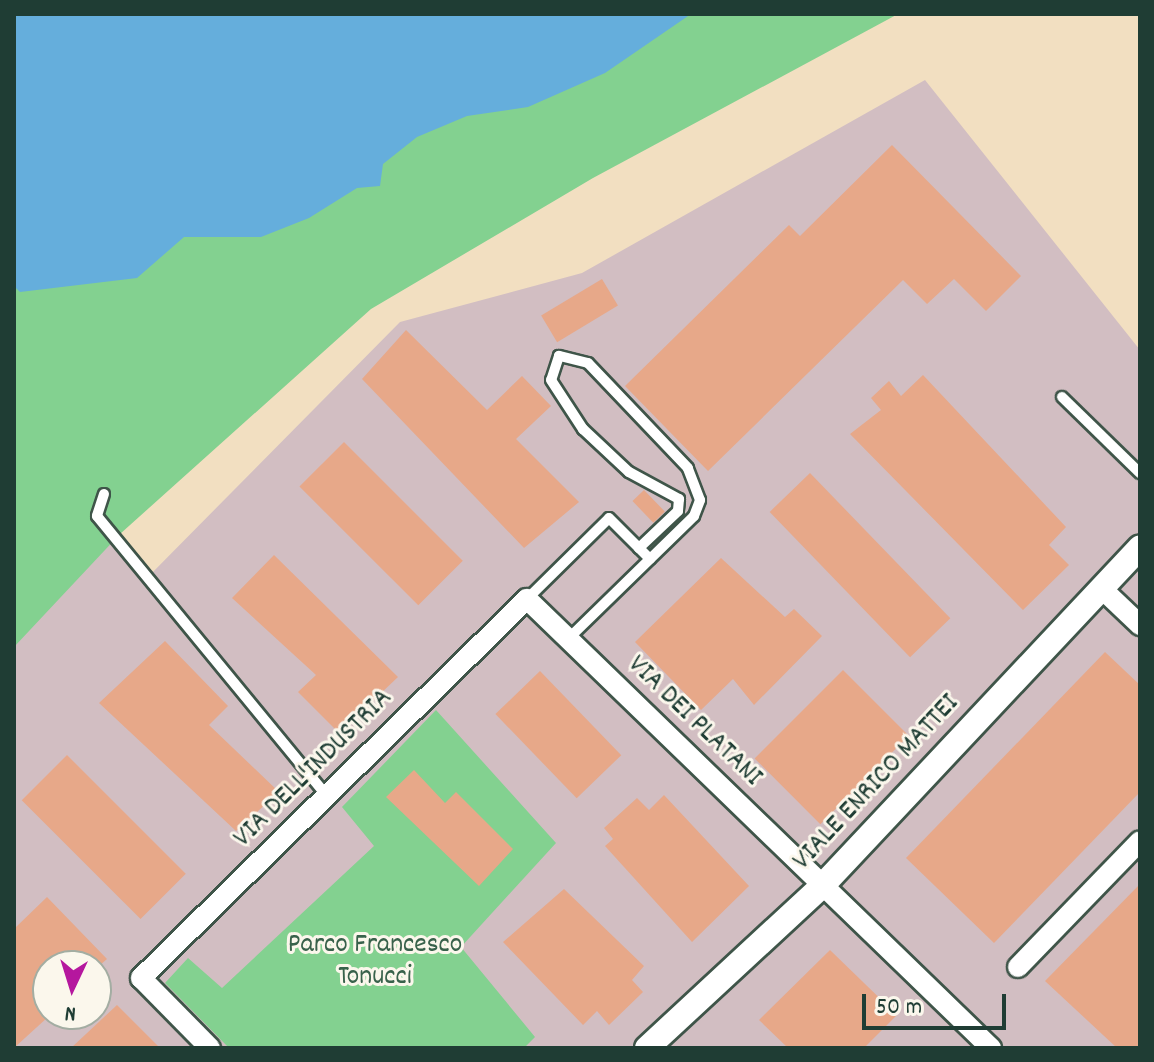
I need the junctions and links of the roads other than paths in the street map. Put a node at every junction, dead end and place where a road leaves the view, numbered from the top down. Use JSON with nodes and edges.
{"nodes":[{"id":1,"x":1062,"y":397,"type":"dead end"},
{"id":2,"x":1140,"y":473,"type":"edge"},
{"id":3,"x":104,"y":494,"type":"dead end"},
{"id":4,"x":639,"y":548,"type":"junction"},
{"id":5,"x":1140,"y":548,"type":"edge"},
{"id":6,"x":650,"y":559,"type":"junction"},
{"id":7,"x":1101,"y":588,"type":"junction"},
{"id":8,"x":527,"y":599,"type":"junction"},
{"id":9,"x":1140,"y":625,"type":"edge"},
{"id":10,"x":568,"y":639,"type":"junction"},
{"id":11,"x":327,"y":796,"type":"junction"},
{"id":12,"x":1140,"y":841,"type":"edge"},
{"id":13,"x":823,"y":885,"type":"junction"},
{"id":14,"x":1018,"y":967,"type":"dead end"},
{"id":15,"x":210,"y":1048,"type":"edge"},
{"id":16,"x":647,"y":1048,"type":"edge"},
{"id":17,"x":991,"y":1048,"type":"edge"}],
"edges":[{"from":1,"to":2,"type":"lane"},
{"from":3,"to":11,"type":"lane"},
{"from":4,"to":6,"type":"lane"},
{"from":4,"to":6,"type":"lane"},
{"from":4,"to":8,"type":"lane"},
{"from":5,"to":7,"type":"street","name":"VIALE ENRICO MATTEI"},
{"from":6,"to":10,"type":"lane"},
{"from":7,"to":9,"type":"street"},
{"from":7,"to":13,"type":"street","name":"VIALE ENRICO MATTEI"},
{"from":8,"to":10,"type":"street","name":"VIA DEI PLATANI"},
{"from":8,"to":11,"type":"street","name":"VIA DELL'INDUSTRIA"},
{"from":10,"to":13,"type":"street","name":"VIA DEI PLATANI"},
{"from":11,"to":15,"type":"street","name":"VIA DELL'INDUSTRIA"},
{"from":12,"to":14,"type":"street"},
{"from":13,"to":16,"type":"street","name":"VIALE ENRICO MATTEI"},
{"from":13,"to":17,"type":"street","name":"VIA DEI PLATANI"}]}
